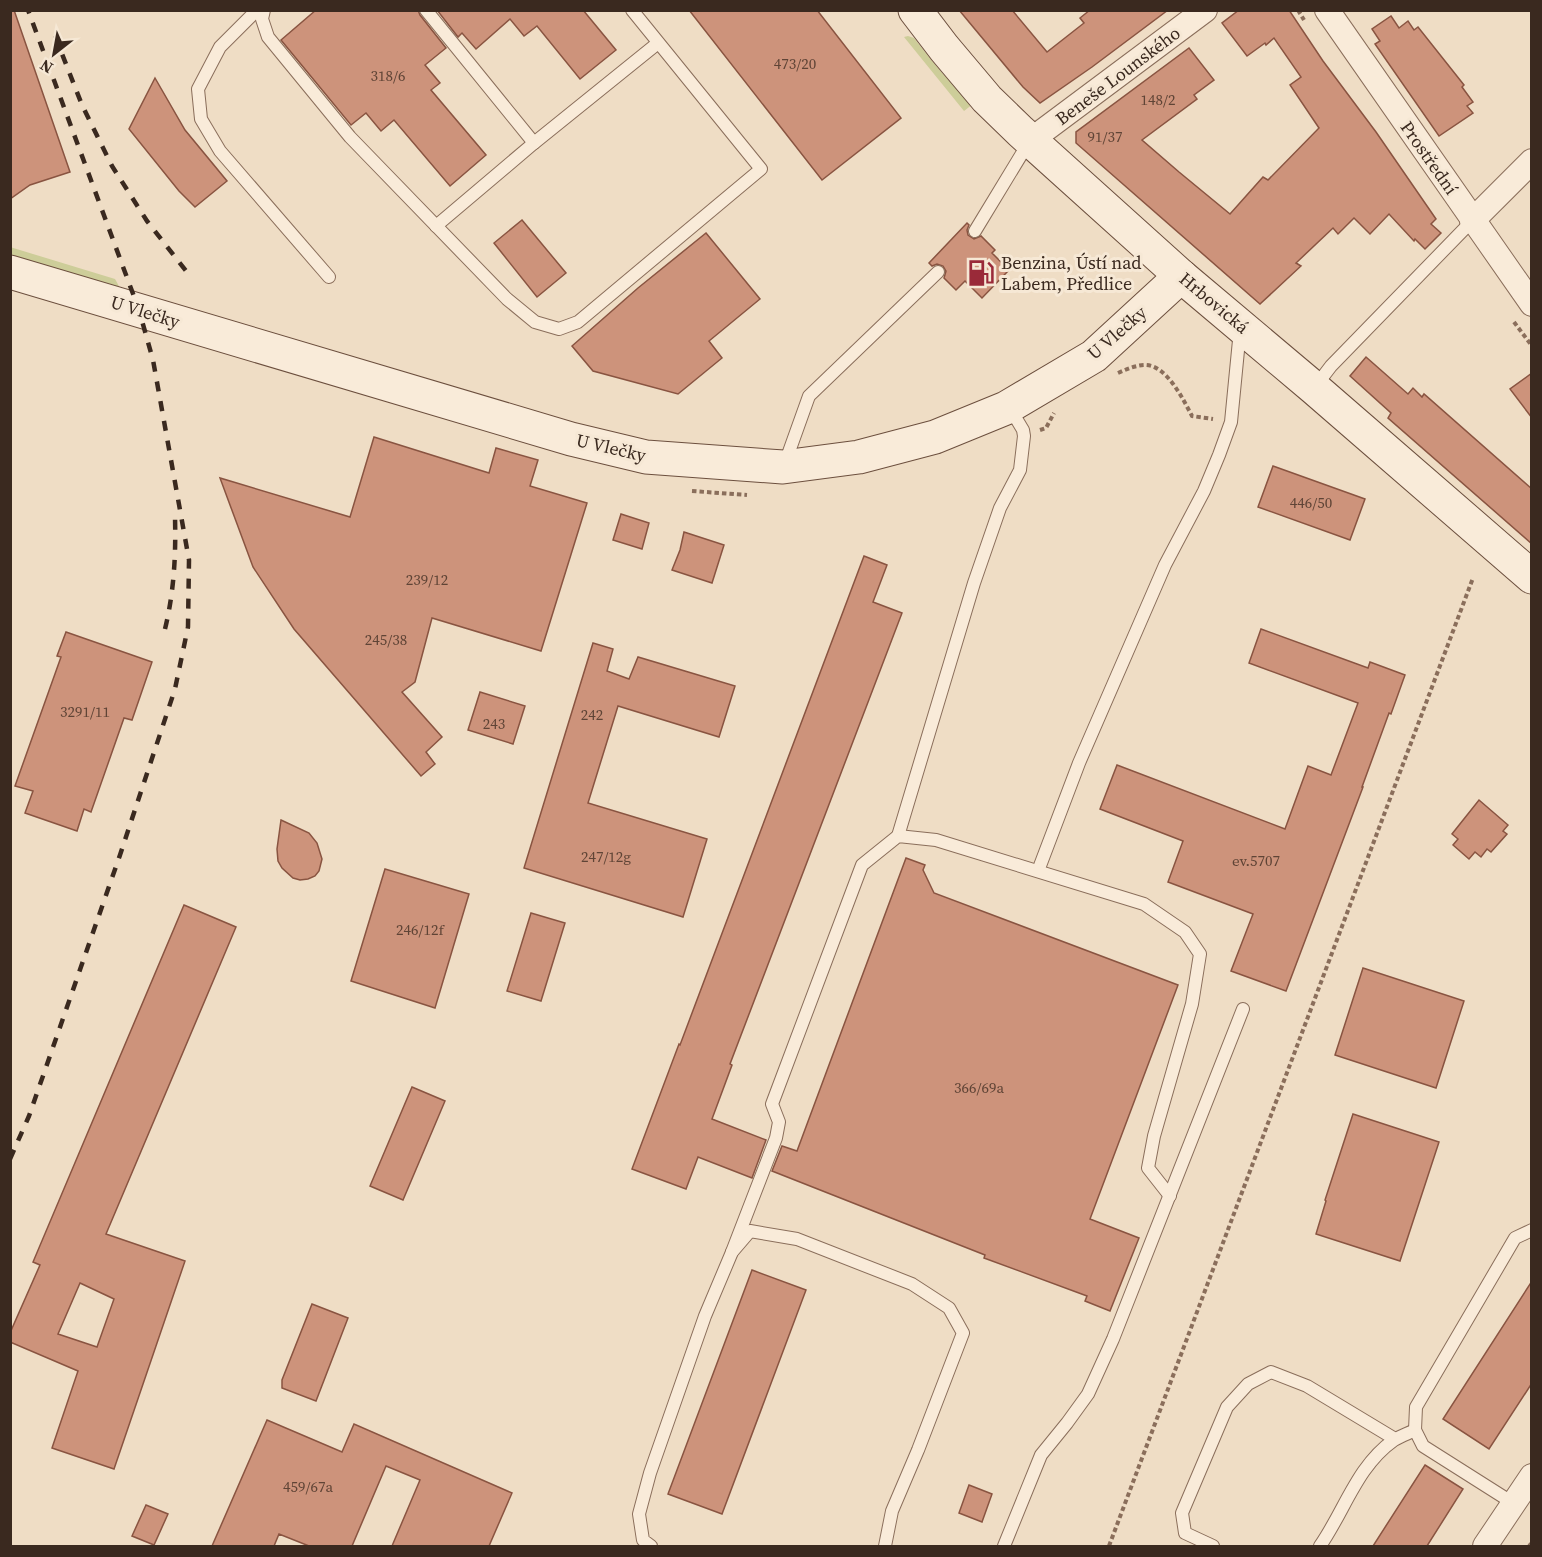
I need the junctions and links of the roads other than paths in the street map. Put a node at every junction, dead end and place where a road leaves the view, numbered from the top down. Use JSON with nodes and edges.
{"nodes":[{"id":1,"x":256,"y":10,"type":"edge"},
{"id":2,"x":264,"y":10,"type":"edge"},
{"id":3,"x":426,"y":10,"type":"edge"},
{"id":4,"x":632,"y":10,"type":"edge"},
{"id":5,"x":915,"y":10,"type":"edge"},
{"id":6,"x":1205,"y":10,"type":"edge"},
{"id":7,"x":1327,"y":10,"type":"edge"},
{"id":8,"x":658,"y":43,"type":"junction"},
{"id":9,"x":1031,"y":140,"type":"junction"},
{"id":10,"x":534,"y":143,"type":"junction"},
{"id":11,"x":1532,"y":161,"type":"edge"},
{"id":12,"x":1472,"y":221,"type":"junction"},
{"id":13,"x":436,"y":226,"type":"junction"},
{"id":14,"x":975,"y":231,"type":"dead end"},
{"id":15,"x":10,"y":272,"type":"edge"},
{"id":16,"x":938,"y":272,"type":"dead end"},
{"id":17,"x":1181,"y":276,"type":"junction"},
{"id":18,"x":329,"y":277,"type":"dead end"},
{"id":19,"x":1532,"y":304,"type":"edge"},
{"id":20,"x":1240,"y":326,"type":"junction"},
{"id":21,"x":1314,"y":388,"type":"junction"},
{"id":22,"x":1006,"y":408,"type":"junction"},
{"id":23,"x":783,"y":467,"type":"junction"},
{"id":24,"x":1532,"y":577,"type":"edge"},
{"id":25,"x":898,"y":836,"type":"junction"},
{"id":26,"x":1038,"y":872,"type":"junction"},
{"id":27,"x":1243,"y":1009,"type":"dead end"},
{"id":28,"x":1170,"y":1197,"type":"junction"},
{"id":29,"x":1532,"y":1230,"type":"edge"},
{"id":30,"x":732,"y":1252,"type":"junction"},
{"id":31,"x":1415,"y":1430,"type":"junction"},
{"id":32,"x":1395,"y":1439,"type":"junction"},
{"id":33,"x":1532,"y":1476,"type":"edge"},
{"id":34,"x":1513,"y":1503,"type":"junction"},
{"id":35,"x":651,"y":1546,"type":"edge"},
{"id":36,"x":885,"y":1546,"type":"edge"},
{"id":37,"x":1004,"y":1546,"type":"edge"},
{"id":38,"x":1213,"y":1546,"type":"edge"},
{"id":39,"x":1320,"y":1546,"type":"edge"},
{"id":40,"x":1485,"y":1546,"type":"edge"}],
"edges":[{"from":1,"to":18,"type":"lane"},
{"from":2,"to":13,"type":"lane"},
{"from":3,"to":10,"type":"lane"},
{"from":4,"to":8,"type":"lane"},
{"from":5,"to":9,"type":"street","name":"Hrbovická"},
{"from":6,"to":9,"type":"street","name":"Beneše Lounského"},
{"from":7,"to":12,"type":"street","name":"Prostřední"},
{"from":8,"to":10,"type":"lane"},
{"from":8,"to":13,"type":"lane"},
{"from":9,"to":14,"type":"lane"},
{"from":9,"to":17,"type":"street","name":"Hrbovická"},
{"from":10,"to":13,"type":"lane"},
{"from":11,"to":12,"type":"street"},
{"from":12,"to":19,"type":"street","name":"Prostřední"},
{"from":12,"to":21,"type":"lane"},
{"from":15,"to":23,"type":"street","name":"U Vlečky"},
{"from":16,"to":23,"type":"lane"},
{"from":17,"to":20,"type":"street","name":"Hrbovická"},
{"from":17,"to":22,"type":"street","name":"U Vlečky"},
{"from":20,"to":21,"type":"street","name":"Hrbovická"},
{"from":20,"to":26,"type":"lane"},
{"from":21,"to":24,"type":"street","name":"Hrbovická"},
{"from":22,"to":23,"type":"street","name":"U Vlečky"},
{"from":22,"to":25,"type":"lane"},
{"from":25,"to":26,"type":"lane"},
{"from":25,"to":30,"type":"lane"},
{"from":26,"to":28,"type":"lane"},
{"from":27,"to":28,"type":"lane"},
{"from":28,"to":37,"type":"lane"},
{"from":29,"to":31,"type":"lane"},
{"from":30,"to":35,"type":"lane"},
{"from":30,"to":36,"type":"lane"},
{"from":31,"to":32,"type":"lane"},
{"from":31,"to":34,"type":"lane"},
{"from":32,"to":38,"type":"lane"},
{"from":32,"to":39,"type":"lane"},
{"from":33,"to":34,"type":"street"},
{"from":34,"to":40,"type":"street"}]}
